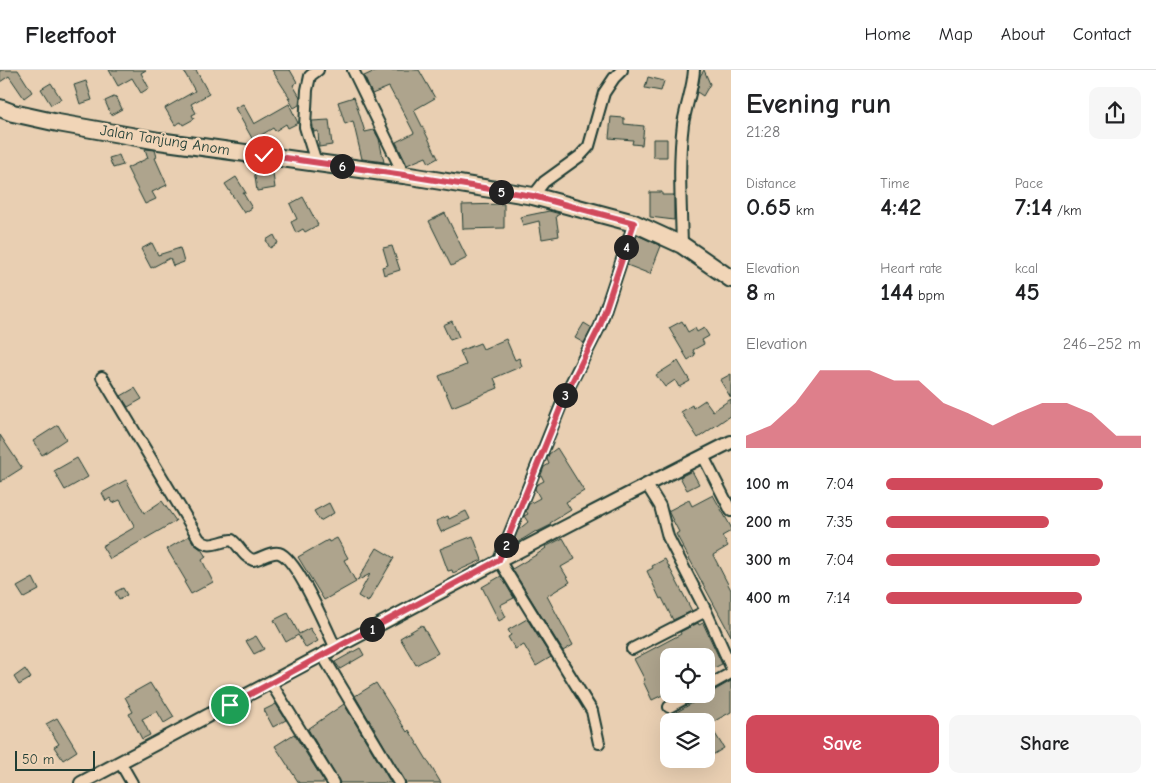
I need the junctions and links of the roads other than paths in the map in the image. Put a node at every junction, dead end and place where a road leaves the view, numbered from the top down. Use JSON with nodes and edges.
{"nodes":[{"id":1,"x":318,"y":70,"type":"edge"},
{"id":2,"x":353,"y":70,"type":"edge"},
{"id":3,"x":622,"y":70,"type":"edge"},
{"id":4,"x":694,"y":70,"type":"edge"},
{"id":5,"x":0,"y":108,"type":"edge"},
{"id":6,"x":316,"y":162,"type":"junction"},
{"id":7,"x":404,"y":175,"type":"junction"},
{"id":8,"x":533,"y":196,"type":"junction"},
{"id":9,"x":634,"y":223,"type":"junction"},
{"id":10,"x":682,"y":245,"type":"junction"},
{"id":11,"x":731,"y":279,"type":"edge"},
{"id":12,"x":102,"y":378,"type":"dead end"},
{"id":13,"x":731,"y":442,"type":"edge"},
{"id":14,"x":703,"y":456,"type":"junction"},
{"id":15,"x":647,"y":486,"type":"junction"},
{"id":16,"x":731,"y":511,"type":"edge"},
{"id":17,"x":499,"y":560,"type":"junction"},
{"id":18,"x":706,"y":611,"type":"junction"},
{"id":19,"x":632,"y":648,"type":"dead end"},
{"id":20,"x":336,"y":649,"type":"junction"},
{"id":21,"x":323,"y":656,"type":"junction"},
{"id":22,"x":731,"y":667,"type":"edge"},
{"id":23,"x":731,"y":673,"type":"edge"},
{"id":24,"x":715,"y":681,"type":"edge"},
{"id":25,"x":271,"y":683,"type":"junction"},
{"id":26,"x":676,"y":703,"type":"edge"},
{"id":27,"x":669,"y":707,"type":"dead end"},
{"id":28,"x":599,"y":743,"type":"dead end"},
{"id":29,"x":120,"y":762,"type":"junction"},
{"id":30,"x":81,"y":783,"type":"edge"},
{"id":31,"x":132,"y":783,"type":"edge"},
{"id":32,"x":333,"y":783,"type":"edge"},
{"id":33,"x":399,"y":783,"type":"edge"}],
"edges":[{"from":1,"to":6,"type":"street"},
{"from":2,"to":7,"type":"street"},
{"from":3,"to":8,"type":"street"},
{"from":4,"to":10,"type":"street"},
{"from":5,"to":6,"type":"main road","name":"Jalan Tanjung Anom"},
{"from":6,"to":7,"type":"main road","name":"Jalan Tanjung Anom"},
{"from":7,"to":8,"type":"main road","name":"Jalan Tanjung Anom"},
{"from":8,"to":9,"type":"main road","name":"Jalan Tanjung Anom"},
{"from":9,"to":10,"type":"main road","name":"Jalan Tanjung Anom"},
{"from":9,"to":17,"type":"street"},
{"from":10,"to":11,"type":"main road","name":"Jalan Tanjung Anom"},
{"from":12,"to":20,"type":"street"},
{"from":13,"to":14,"type":"street"},
{"from":14,"to":15,"type":"street"},
{"from":14,"to":16,"type":"street"},
{"from":15,"to":17,"type":"street"},
{"from":15,"to":18,"type":"street"},
{"from":17,"to":20,"type":"street"},
{"from":17,"to":28,"type":"street"},
{"from":18,"to":19,"type":"street"},
{"from":18,"to":22,"type":"street"},
{"from":20,"to":21,"type":"street"},
{"from":21,"to":25,"type":"street"},
{"from":21,"to":33,"type":"street"},
{"from":23,"to":24,"type":"street"},
{"from":25,"to":29,"type":"street"},
{"from":25,"to":32,"type":"street"},
{"from":26,"to":27,"type":"street"},
{"from":29,"to":30,"type":"street"},
{"from":29,"to":31,"type":"street"}]}
